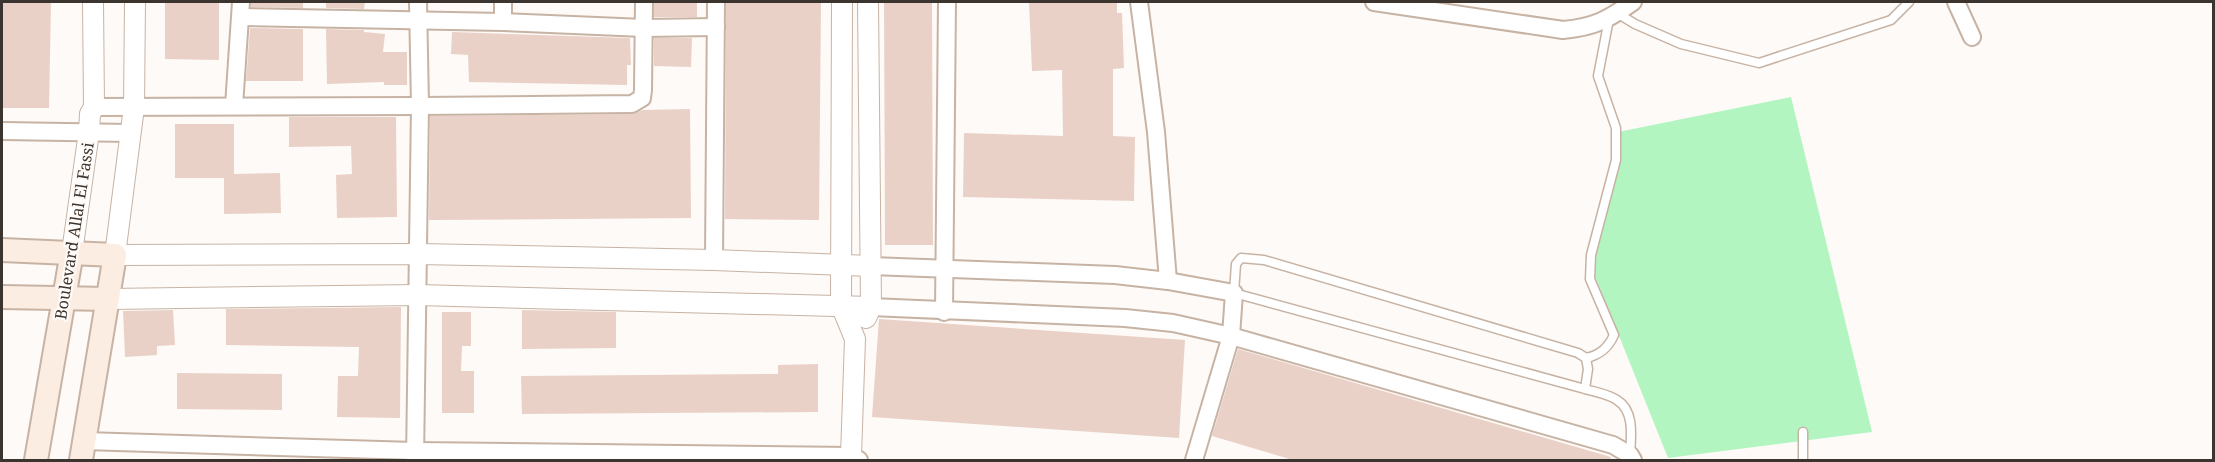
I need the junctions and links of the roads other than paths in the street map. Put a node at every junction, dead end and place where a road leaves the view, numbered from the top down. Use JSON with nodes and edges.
{"nodes":[{"id":1,"x":93,"y":2,"type":"edge"},
{"id":2,"x":135,"y":2,"type":"edge"},
{"id":3,"x":418,"y":2,"type":"edge"},
{"id":4,"x":503,"y":2,"type":"edge"},
{"id":5,"x":644,"y":2,"type":"edge"},
{"id":6,"x":716,"y":2,"type":"edge"},
{"id":7,"x":842,"y":2,"type":"edge"},
{"id":8,"x":868,"y":2,"type":"edge"},
{"id":9,"x":947,"y":2,"type":"edge"},
{"id":10,"x":1139,"y":2,"type":"edge"},
{"id":11,"x":1374,"y":2,"type":"edge"},
{"id":12,"x":1633,"y":2,"type":"edge"},
{"id":13,"x":1909,"y":2,"type":"edge"},
{"id":14,"x":1956,"y":2,"type":"edge"},
{"id":15,"x":241,"y":9,"type":"edge"},
{"id":16,"x":1613,"y":16,"type":"junction"},
{"id":17,"x":418,"y":20,"type":"junction"},
{"id":18,"x":503,"y":22,"type":"junction"},
{"id":19,"x":716,"y":27,"type":"junction"},
{"id":20,"x":644,"y":28,"type":"junction"},
{"id":21,"x":1972,"y":37,"type":"dead end"},
{"id":22,"x":234,"y":106,"type":"junction"},
{"id":23,"x":420,"y":106,"type":"junction"},
{"id":24,"x":94,"y":107,"type":"junction"},
{"id":25,"x":134,"y":107,"type":"junction"},
{"id":26,"x":2,"y":131,"type":"edge"},
{"id":27,"x":90,"y":132,"type":"junction"},
{"id":28,"x":130,"y":133,"type":"junction"},
{"id":29,"x":2,"y":250,"type":"edge"},
{"id":30,"x":72,"y":252,"type":"junction"},
{"id":31,"x":418,"y":254,"type":"junction"},
{"id":32,"x":115,"y":255,"type":"junction"},
{"id":33,"x":714,"y":260,"type":"junction"},
{"id":34,"x":841,"y":266,"type":"junction"},
{"id":35,"x":871,"y":266,"type":"junction"},
{"id":36,"x":945,"y":269,"type":"junction"},
{"id":37,"x":1168,"y":281,"type":"junction"},
{"id":38,"x":1233,"y":293,"type":"junction"},
{"id":39,"x":418,"y":295,"type":"junction"},
{"id":40,"x":2,"y":297,"type":"edge"},
{"id":41,"x":64,"y":298,"type":"junction"},
{"id":42,"x":108,"y":299,"type":"junction"},
{"id":43,"x":841,"y":305,"type":"junction"},
{"id":44,"x":871,"y":307,"type":"junction"},
{"id":45,"x":944,"y":312,"type":"junction"},
{"id":46,"x":1231,"y":336,"type":"junction"},
{"id":47,"x":855,"y":339,"type":"junction"},
{"id":48,"x":1586,"y":358,"type":"junction"},
{"id":49,"x":1585,"y":388,"type":"junction"},
{"id":50,"x":1803,"y":432,"type":"dead end"},
{"id":51,"x":82,"y":451,"type":"edge"},
{"id":52,"x":415,"y":456,"type":"edge"},
{"id":53,"x":1631,"y":458,"type":"edge"},
{"id":54,"x":853,"y":459,"type":"edge"},
{"id":55,"x":36,"y":460,"type":"edge"},
{"id":56,"x":1194,"y":460,"type":"edge"},
{"id":57,"x":1803,"y":460,"type":"edge"}],
"edges":[{"from":1,"to":24,"type":"street","name":"Boulevard Allal El Fassi"},
{"from":2,"to":25,"type":"street"},
{"from":3,"to":17,"type":"street"},
{"from":4,"to":18,"type":"street"},
{"from":5,"to":20,"type":"street"},
{"from":6,"to":19,"type":"street"},
{"from":7,"to":34,"type":"street"},
{"from":8,"to":35,"type":"street"},
{"from":9,"to":36,"type":"street"},
{"from":10,"to":37,"type":"street"},
{"from":11,"to":16,"type":"street"},
{"from":12,"to":16,"type":"street"},
{"from":13,"to":16,"type":"lane"},
{"from":14,"to":21,"type":"street"},
{"from":15,"to":17,"type":"street"},
{"from":15,"to":22,"type":"street"},
{"from":16,"to":48,"type":"lane"},
{"from":17,"to":18,"type":"street"},
{"from":17,"to":23,"type":"street"},
{"from":18,"to":20,"type":"street"},
{"from":19,"to":20,"type":"street"},
{"from":19,"to":33,"type":"street"},
{"from":20,"to":23,"type":"street"},
{"from":22,"to":23,"type":"street"},
{"from":22,"to":25,"type":"street"},
{"from":23,"to":31,"type":"street"},
{"from":24,"to":25,"type":"street"},
{"from":24,"to":27,"type":"street","name":"Boulevard Allal El Fassi"},
{"from":25,"to":28,"type":"street"},
{"from":26,"to":27,"type":"street"},
{"from":27,"to":28,"type":"street"},
{"from":27,"to":30,"type":"street","name":"Boulevard Allal El Fassi"},
{"from":28,"to":32,"type":"street"},
{"from":29,"to":30,"type":"main road"},
{"from":30,"to":32,"type":"main road"},
{"from":30,"to":41,"type":"main road","name":"Boulevard Allal El Fassi"},
{"from":31,"to":32,"type":"street"},
{"from":31,"to":33,"type":"street"},
{"from":31,"to":39,"type":"street"},
{"from":32,"to":42,"type":"main road"},
{"from":33,"to":34,"type":"street"},
{"from":34,"to":35,"type":"street"},
{"from":34,"to":43,"type":"street"},
{"from":35,"to":36,"type":"street"},
{"from":35,"to":44,"type":"street"},
{"from":36,"to":37,"type":"street"},
{"from":36,"to":45,"type":"street"},
{"from":37,"to":38,"type":"street"},
{"from":38,"to":46,"type":"street"},
{"from":38,"to":48,"type":"lane"},
{"from":38,"to":49,"type":"lane"},
{"from":39,"to":42,"type":"street"},
{"from":39,"to":43,"type":"street"},
{"from":39,"to":52,"type":"street"},
{"from":40,"to":41,"type":"main road"},
{"from":41,"to":42,"type":"main road"},
{"from":41,"to":55,"type":"main road","name":"Boulevard Allal El Fassi"},
{"from":42,"to":51,"type":"main road"},
{"from":43,"to":44,"type":"street"},
{"from":43,"to":47,"type":"street"},
{"from":44,"to":45,"type":"street"},
{"from":44,"to":47,"type":"street"},
{"from":45,"to":46,"type":"street"},
{"from":46,"to":53,"type":"street"},
{"from":46,"to":56,"type":"street"},
{"from":47,"to":54,"type":"street"},
{"from":48,"to":49,"type":"lane"},
{"from":49,"to":53,"type":"lane"},
{"from":50,"to":57,"type":"lane"},
{"from":51,"to":52,"type":"street"},
{"from":52,"to":54,"type":"street"}]}
